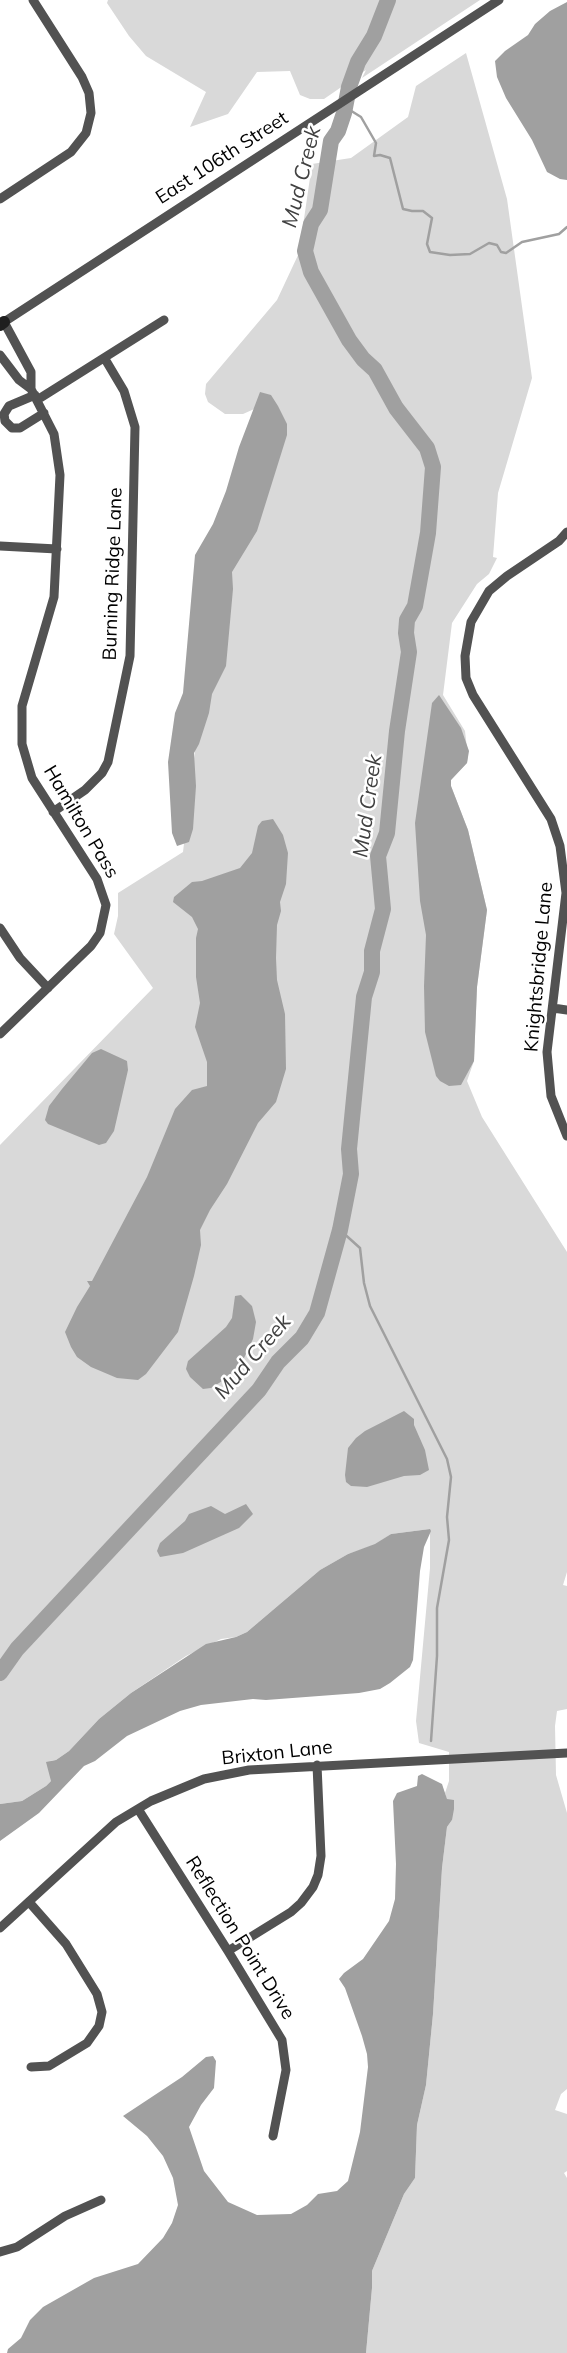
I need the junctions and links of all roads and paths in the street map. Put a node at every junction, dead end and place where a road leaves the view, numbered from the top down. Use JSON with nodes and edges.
{"nodes":[{"id":1,"x":33,"y":0,"type":"edge"},
{"id":2,"x":499,"y":0,"type":"edge"},
{"id":3,"x":0,"y":199,"type":"edge"},
{"id":4,"x":164,"y":320,"type":"dead end"},
{"id":5,"x":2,"y":324,"type":"edge"},
{"id":6,"x":0,"y":355,"type":"edge"},
{"id":7,"x":104,"y":359,"type":"junction"},
{"id":8,"x":35,"y":395,"type":"junction"},
{"id":9,"x":44,"y":413,"type":"junction"},
{"id":10,"x":567,"y":532,"type":"edge"},
{"id":11,"x":0,"y":546,"type":"edge"},
{"id":12,"x":57,"y":549,"type":"junction"},
{"id":13,"x":53,"y":812,"type":"junction"},
{"id":14,"x":566,"y":878,"type":"edge"},
{"id":15,"x":0,"y":928,"type":"edge"},
{"id":16,"x":48,"y":988,"type":"junction"},
{"id":17,"x":553,"y":1008,"type":"junction"},
{"id":18,"x":567,"y":1010,"type":"edge"},
{"id":19,"x":0,"y":1034,"type":"edge"},
{"id":20,"x":567,"y":1136,"type":"edge"},
{"id":21,"x":567,"y":1753,"type":"edge"},
{"id":22,"x":317,"y":1765,"type":"junction"},
{"id":23,"x":138,"y":1809,"type":"junction"},
{"id":24,"x":29,"y":1902,"type":"junction"},
{"id":25,"x":0,"y":1928,"type":"edge"},
{"id":26,"x":228,"y":1951,"type":"junction"},
{"id":27,"x":31,"y":2067,"type":"dead end"},
{"id":28,"x":273,"y":2136,"type":"dead end"},
{"id":29,"x":101,"y":2200,"type":"dead end"},
{"id":30,"x":0,"y":2252,"type":"edge"}],
"edges":[{"from":1,"to":3,"type":"street"},
{"from":2,"to":5,"type":"street","name":"East 106th Street"},
{"from":4,"to":7,"type":"street"},
{"from":5,"to":8,"type":"street","name":"Hamilton Pass"},
{"from":6,"to":8,"type":"street","name":"Hamilton Pass"},
{"from":7,"to":8,"type":"street"},
{"from":7,"to":13,"type":"street","name":"Burning Ridge Lane"},
{"from":8,"to":9,"type":"street","name":"Hamilton Pass"},
{"from":8,"to":9,"type":"street"},
{"from":9,"to":12,"type":"street","name":"Hamilton Pass"},
{"from":10,"to":14,"type":"street","name":"Knightsbridge Lane"},
{"from":11,"to":12,"type":"street"},
{"from":12,"to":13,"type":"street","name":"Hamilton Pass"},
{"from":13,"to":16,"type":"street","name":"Hamilton Pass"},
{"from":14,"to":17,"type":"street","name":"Knightsbridge Lane"},
{"from":15,"to":16,"type":"street"},
{"from":16,"to":19,"type":"street","name":"Hamilton Pass"},
{"from":17,"to":18,"type":"street"},
{"from":17,"to":20,"type":"street","name":"Knightsbridge Lane"},
{"from":21,"to":22,"type":"street","name":"Brixton Lane"},
{"from":22,"to":23,"type":"street","name":"Brixton Lane"},
{"from":22,"to":26,"type":"street"},
{"from":23,"to":24,"type":"street","name":"Brixton Lane"},
{"from":23,"to":26,"type":"street","name":"Reflection Point Drive"},
{"from":24,"to":25,"type":"street","name":"Brixton Lane"},
{"from":24,"to":27,"type":"street"},
{"from":26,"to":28,"type":"street","name":"Reflection Point Drive"},
{"from":29,"to":30,"type":"street"}]}
